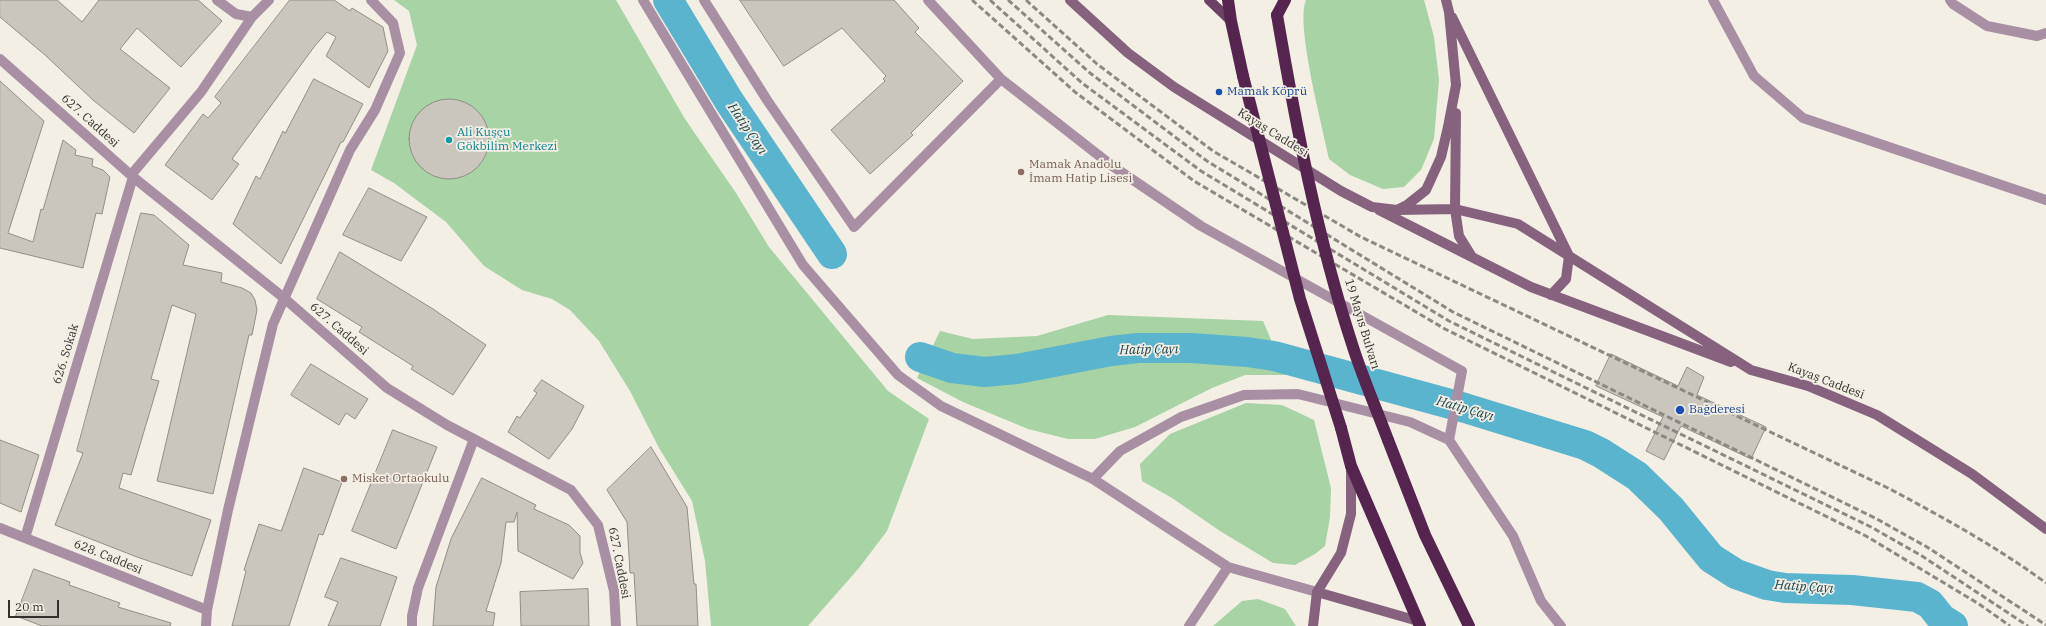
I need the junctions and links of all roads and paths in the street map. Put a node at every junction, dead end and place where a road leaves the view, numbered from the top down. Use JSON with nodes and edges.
{"nodes":[{"id":1,"x":217,"y":0,"type":"edge"},
{"id":2,"x":269,"y":0,"type":"edge"},
{"id":3,"x":370,"y":0,"type":"edge"},
{"id":4,"x":644,"y":0,"type":"edge"},
{"id":5,"x":704,"y":0,"type":"edge"},
{"id":6,"x":928,"y":0,"type":"edge"},
{"id":7,"x":1070,"y":0,"type":"edge"},
{"id":8,"x":1209,"y":0,"type":"edge"},
{"id":9,"x":1228,"y":0,"type":"edge"},
{"id":10,"x":1276,"y":0,"type":"edge"},
{"id":11,"x":1285,"y":0,"type":"edge"},
{"id":12,"x":1446,"y":0,"type":"edge"},
{"id":13,"x":1714,"y":0,"type":"edge"},
{"id":14,"x":1950,"y":0,"type":"edge"},
{"id":15,"x":1449,"y":12,"type":"junction"},
{"id":16,"x":1278,"y":15,"type":"junction"},
{"id":17,"x":252,"y":17,"type":"junction"},
{"id":18,"x":1231,"y":21,"type":"junction"},
{"id":19,"x":2046,"y":33,"type":"edge"},
{"id":20,"x":0,"y":59,"type":"edge"},
{"id":21,"x":1001,"y":79,"type":"junction"},
{"id":22,"x":1456,"y":85,"type":"junction"},
{"id":23,"x":132,"y":176,"type":"junction"},
{"id":24,"x":2046,"y":200,"type":"edge"},
{"id":25,"x":1372,"y":207,"type":"junction"},
{"id":26,"x":1455,"y":208,"type":"junction"},
{"id":27,"x":1397,"y":210,"type":"junction"},
{"id":28,"x":1569,"y":256,"type":"junction"},
{"id":29,"x":1472,"y":258,"type":"junction"},
{"id":30,"x":1551,"y":295,"type":"junction"},
{"id":31,"x":284,"y":298,"type":"junction"},
{"id":32,"x":1752,"y":370,"type":"junction"},
{"id":33,"x":474,"y":440,"type":"junction"},
{"id":34,"x":1449,"y":440,"type":"junction"},
{"id":35,"x":1351,"y":466,"type":"junction"},
{"id":36,"x":1092,"y":479,"type":"junction"},
{"id":37,"x":0,"y":528,"type":"edge"},
{"id":38,"x":2046,"y":529,"type":"edge"},
{"id":39,"x":24,"y":538,"type":"junction"},
{"id":40,"x":1228,"y":567,"type":"junction"},
{"id":41,"x":1316,"y":592,"type":"junction"},
{"id":42,"x":207,"y":610,"type":"junction"},
{"id":43,"x":1419,"y":623,"type":"edge"},
{"id":44,"x":206,"y":626,"type":"edge"},
{"id":45,"x":412,"y":626,"type":"edge"},
{"id":46,"x":616,"y":626,"type":"edge"},
{"id":47,"x":1189,"y":626,"type":"edge"},
{"id":48,"x":1313,"y":626,"type":"edge"},
{"id":49,"x":1469,"y":626,"type":"edge"},
{"id":50,"x":1561,"y":626,"type":"edge"}],
"edges":[{"from":1,"to":17,"type":"street"},
{"from":2,"to":17,"type":"street"},
{"from":3,"to":31,"type":"street"},
{"from":4,"to":36,"type":"street"},
{"from":5,"to":21,"type":"street"},
{"from":6,"to":21,"type":"street"},
{"from":7,"to":25,"type":"street","name":"Kayaş Caddesi"},
{"from":8,"to":18,"type":"main road"},
{"from":9,"to":18,"type":"highway"},
{"from":10,"to":16,"type":"highway","name":"19 Mayıs Bulvarı"},
{"from":11,"to":16,"type":"highway"},
{"from":12,"to":15,"type":"street"},
{"from":13,"to":24,"type":"street"},
{"from":14,"to":19,"type":"street"},
{"from":15,"to":22,"type":"street"},
{"from":15,"to":28,"type":"street"},
{"from":16,"to":49,"type":"highway","name":"19 Mayıs Bulvarı","bridge":true},
{"from":17,"to":23,"type":"street"},
{"from":18,"to":35,"type":"highway","bridge":true},
{"from":20,"to":23,"type":"street","name":"627. Caddesi"},
{"from":21,"to":34,"type":"street"},
{"from":22,"to":26,"type":"street"},
{"from":22,"to":27,"type":"street"},
{"from":23,"to":31,"type":"street","name":"627. Caddesi"},
{"from":23,"to":39,"type":"street","name":"626. Sokak"},
{"from":25,"to":27,"type":"street","name":"Kayaş Caddesi"},
{"from":25,"to":29,"type":"street"},
{"from":26,"to":27,"type":"street","name":"Kayaş Caddesi"},
{"from":26,"to":28,"type":"street","name":"Kayaş Caddesi"},
{"from":26,"to":29,"type":"street"},
{"from":28,"to":30,"type":"street"},
{"from":28,"to":32,"type":"street","name":"Kayaş Caddesi"},
{"from":29,"to":30,"type":"street"},
{"from":30,"to":32,"type":"street"},
{"from":31,"to":33,"type":"street","name":"627. Caddesi"},
{"from":31,"to":42,"type":"street"},
{"from":32,"to":38,"type":"street","name":"Kayaş Caddesi"},
{"from":33,"to":45,"type":"street"},
{"from":33,"to":46,"type":"street","name":"627. Caddesi"},
{"from":34,"to":36,"type":"street"},
{"from":34,"to":50,"type":"street"},
{"from":35,"to":41,"type":"street"},
{"from":35,"to":43,"type":"highway"},
{"from":36,"to":40,"type":"street"},
{"from":37,"to":39,"type":"street","name":"628. Caddesi"},
{"from":39,"to":42,"type":"street","name":"628. Caddesi"},
{"from":40,"to":41,"type":"street"},
{"from":40,"to":47,"type":"street"},
{"from":41,"to":43,"type":"street"},
{"from":41,"to":48,"type":"street"},
{"from":42,"to":44,"type":"street"}]}
